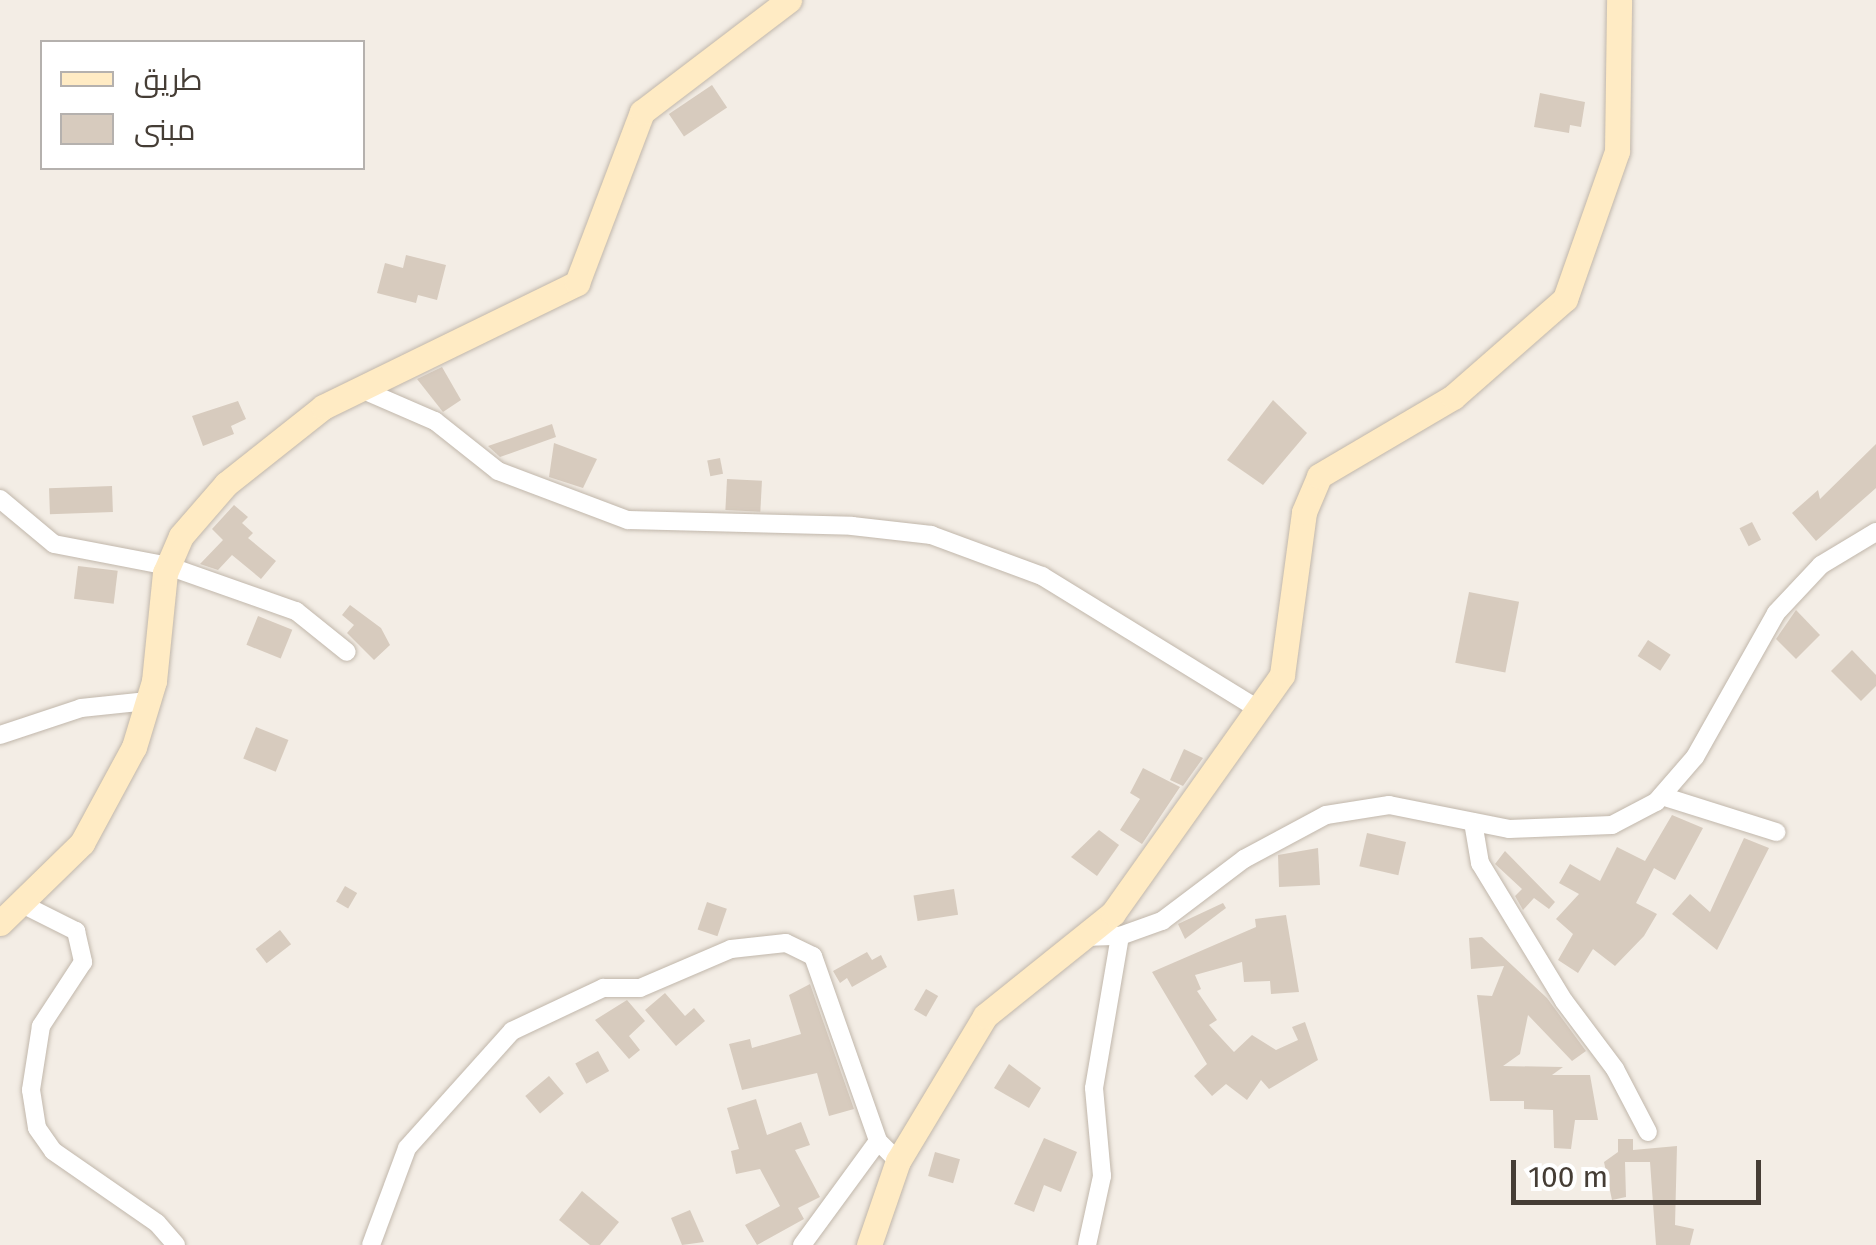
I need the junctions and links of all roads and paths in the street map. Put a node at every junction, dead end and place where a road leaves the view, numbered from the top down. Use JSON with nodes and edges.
{"nodes":[{"id":1,"x":789,"y":0,"type":"edge"},
{"id":2,"x":1619,"y":0,"type":"edge"},
{"id":3,"x":361,"y":389,"type":"junction"},
{"id":4,"x":0,"y":499,"type":"edge"},
{"id":5,"x":1876,"y":532,"type":"edge"},
{"id":6,"x":168,"y":566,"type":"junction"},
{"id":7,"x":346,"y":652,"type":"dead end"},
{"id":8,"x":148,"y":701,"type":"junction"},
{"id":9,"x":1258,"y":709,"type":"junction"},
{"id":10,"x":0,"y":734,"type":"edge"},
{"id":11,"x":1662,"y":796,"type":"junction"},
{"id":12,"x":1474,"y":822,"type":"junction"},
{"id":13,"x":1776,"y":832,"type":"dead end"},
{"id":14,"x":20,"y":903,"type":"junction"},
{"id":15,"x":0,"y":923,"type":"edge"},
{"id":16,"x":1084,"y":936,"type":"junction"},
{"id":17,"x":1120,"y":936,"type":"junction"},
{"id":18,"x":1648,"y":1132,"type":"dead end"},
{"id":19,"x":878,"y":1141,"type":"junction"},
{"id":20,"x":898,"y":1162,"type":"junction"},
{"id":21,"x":176,"y":1245,"type":"edge"},
{"id":22,"x":372,"y":1245,"type":"edge"},
{"id":23,"x":802,"y":1245,"type":"edge"},
{"id":24,"x":869,"y":1245,"type":"edge"},
{"id":25,"x":1087,"y":1245,"type":"edge"}],
"edges":[{"from":1,"to":3,"type":"street"},
{"from":2,"to":9,"type":"street"},
{"from":3,"to":6,"type":"street"},
{"from":3,"to":9,"type":"street"},
{"from":4,"to":6,"type":"street"},
{"from":5,"to":11,"type":"street"},
{"from":6,"to":7,"type":"street"},
{"from":6,"to":8,"type":"street"},
{"from":8,"to":10,"type":"street"},
{"from":8,"to":14,"type":"street"},
{"from":9,"to":16,"type":"street"},
{"from":11,"to":12,"type":"street"},
{"from":11,"to":13,"type":"street"},
{"from":12,"to":17,"type":"street"},
{"from":12,"to":18,"type":"street"},
{"from":14,"to":15,"type":"street"},
{"from":14,"to":21,"type":"street"},
{"from":16,"to":17,"type":"street"},
{"from":16,"to":20,"type":"street"},
{"from":17,"to":25,"type":"street"},
{"from":19,"to":20,"type":"street"},
{"from":19,"to":22,"type":"street"},
{"from":19,"to":23,"type":"street"},
{"from":20,"to":24,"type":"street"}]}
